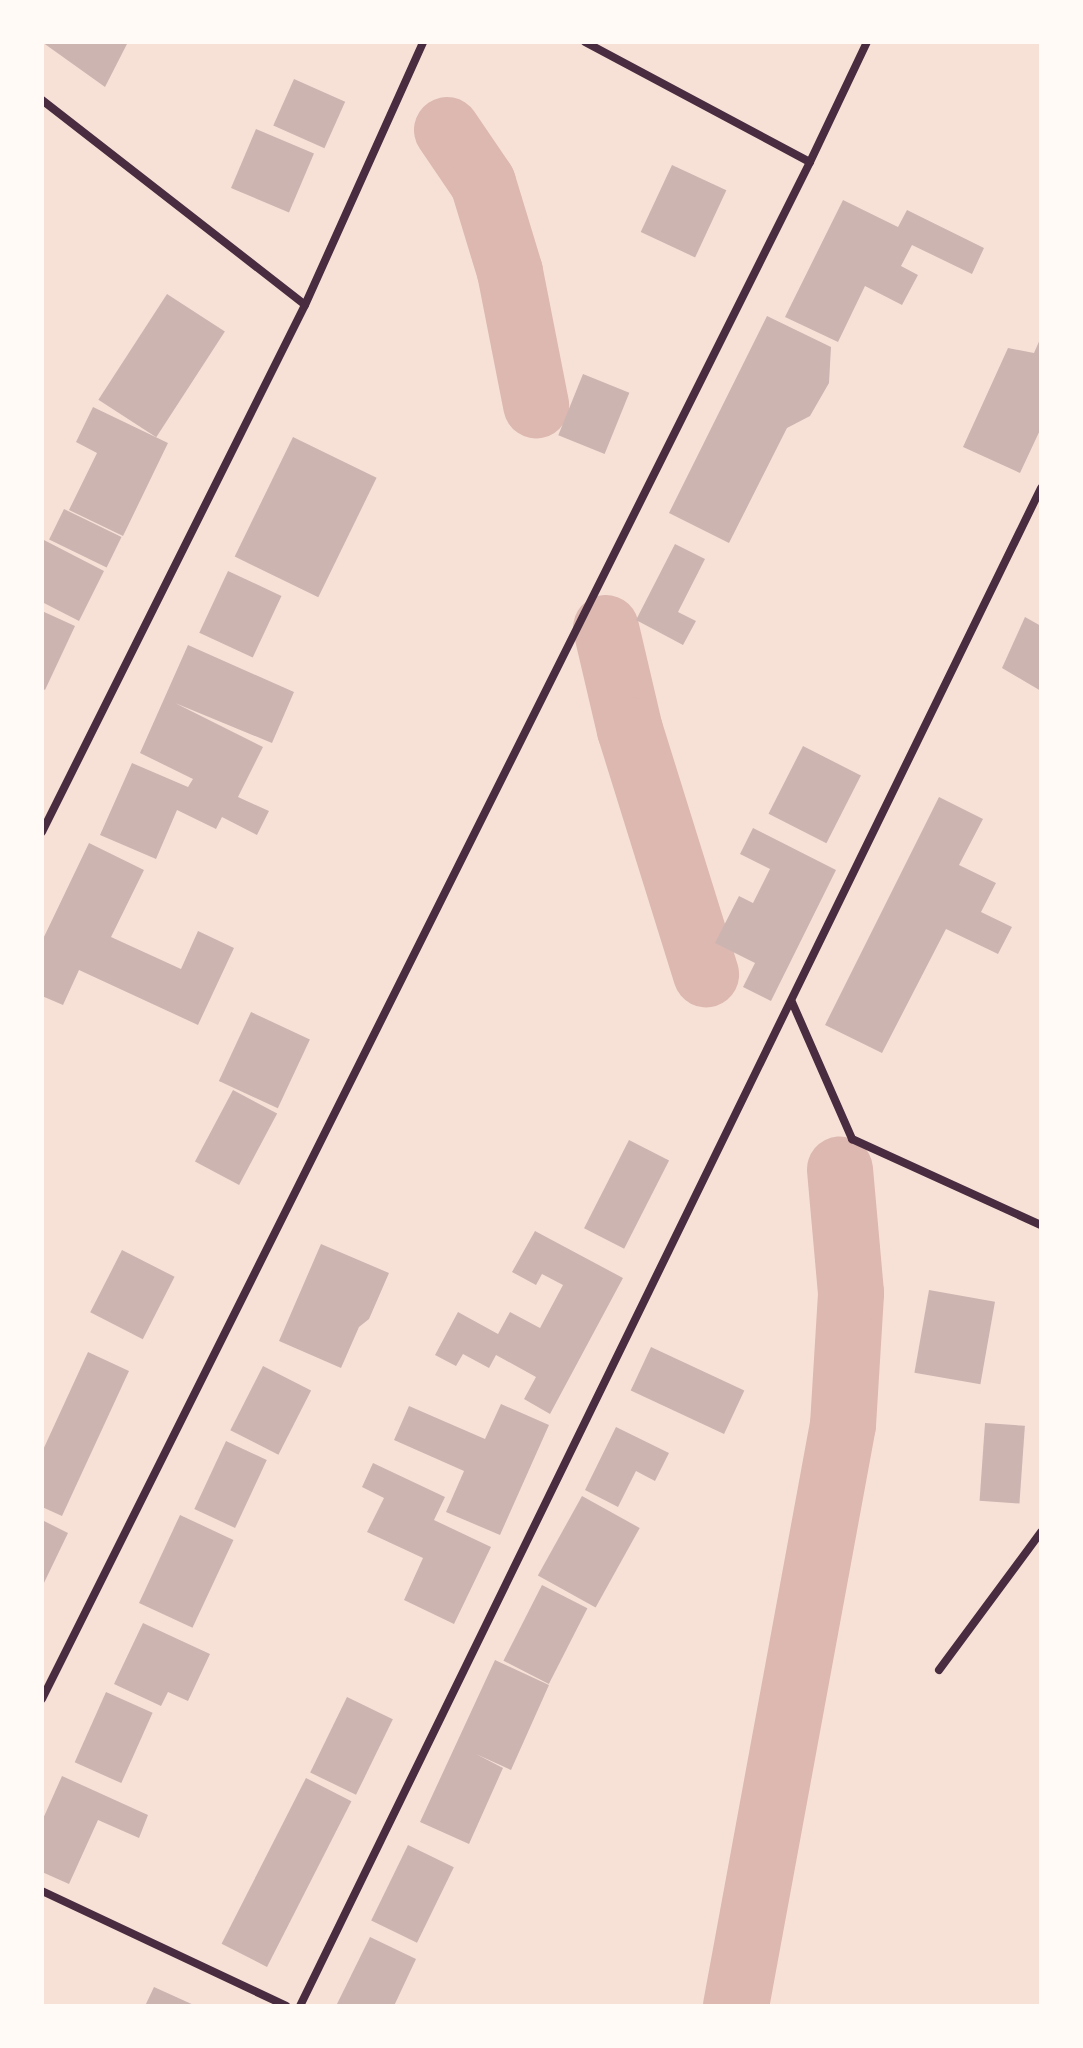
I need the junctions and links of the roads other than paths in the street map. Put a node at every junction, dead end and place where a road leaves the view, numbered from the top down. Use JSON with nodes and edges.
{"nodes":[{"id":1,"x":423,"y":42,"type":"edge"},
{"id":2,"x":585,"y":42,"type":"edge"},
{"id":3,"x":867,"y":42,"type":"edge"},
{"id":4,"x":42,"y":100,"type":"edge"},
{"id":5,"x":810,"y":162,"type":"junction"},
{"id":6,"x":305,"y":305,"type":"junction"},
{"id":7,"x":1041,"y":488,"type":"edge"},
{"id":8,"x":42,"y":832,"type":"edge"},
{"id":9,"x":792,"y":1002,"type":"junction"},
{"id":10,"x":1041,"y":1225,"type":"edge"},
{"id":11,"x":1041,"y":1532,"type":"edge"},
{"id":12,"x":939,"y":1670,"type":"dead end"},
{"id":13,"x":42,"y":1699,"type":"edge"},
{"id":14,"x":42,"y":1891,"type":"edge"},
{"id":15,"x":286,"y":2006,"type":"edge"},
{"id":16,"x":300,"y":2006,"type":"edge"}],
"edges":[{"from":1,"to":6,"type":"street"},
{"from":2,"to":5,"type":"street"},
{"from":3,"to":5,"type":"street"},
{"from":4,"to":6,"type":"street"},
{"from":5,"to":13,"type":"street"},
{"from":6,"to":8,"type":"street"},
{"from":7,"to":9,"type":"street"},
{"from":9,"to":10,"type":"street"},
{"from":9,"to":16,"type":"street"},
{"from":11,"to":12,"type":"street"},
{"from":14,"to":15,"type":"street"}]}
